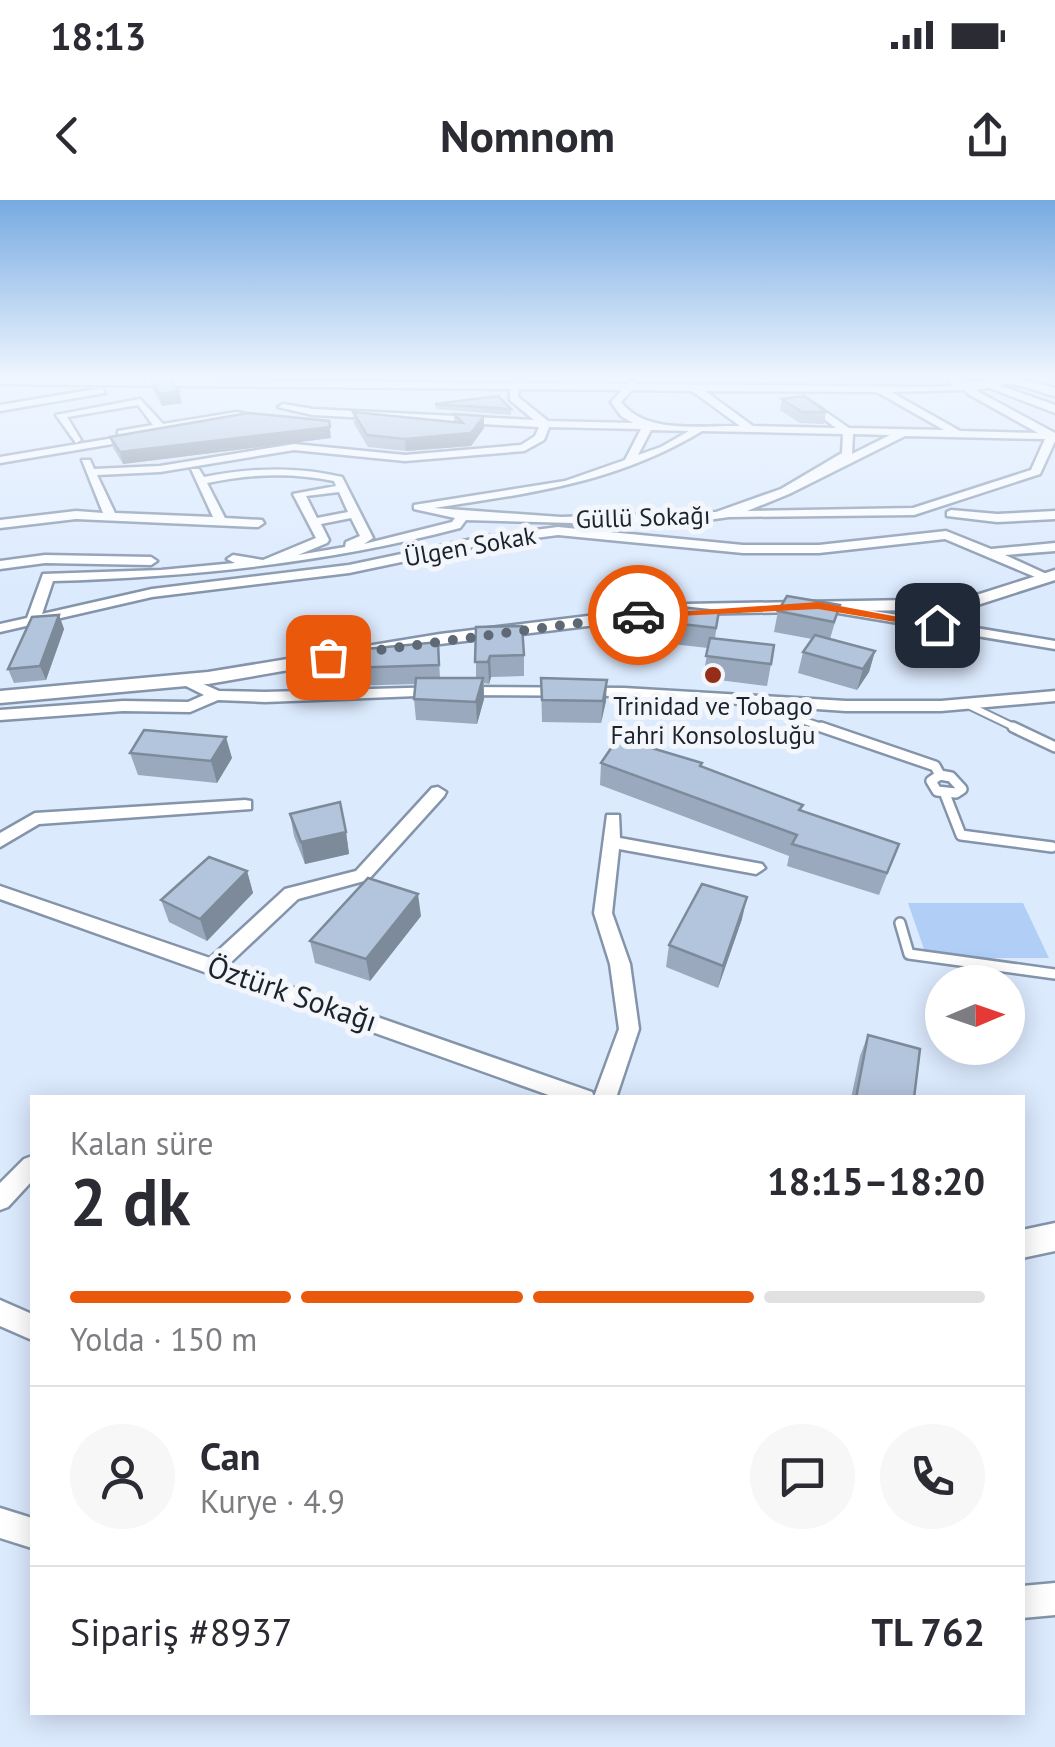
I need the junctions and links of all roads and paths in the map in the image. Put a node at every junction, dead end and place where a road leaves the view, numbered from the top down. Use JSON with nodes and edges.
{"nodes":[{"id":1,"x":48,"y":448,"type":"edge"},
{"id":2,"x":79,"y":448,"type":"edge"},
{"id":3,"x":287,"y":448,"type":"edge"},
{"id":4,"x":306,"y":448,"type":"edge"},
{"id":5,"x":523,"y":448,"type":"edge"},
{"id":6,"x":636,"y":448,"type":"edge"},
{"id":7,"x":666,"y":448,"type":"edge"},
{"id":8,"x":847,"y":448,"type":"edge"},
{"id":9,"x":872,"y":448,"type":"edge"},
{"id":10,"x":1047,"y":448,"type":"edge"},
{"id":11,"x":0,"y":457,"type":"edge"},
{"id":12,"x":629,"y":462,"type":"junction"},
{"id":13,"x":192,"y":465,"type":"junction"},
{"id":14,"x":830,"y":469,"type":"junction"},
{"id":15,"x":91,"y":472,"type":"junction"},
{"id":16,"x":201,"y":480,"type":"junction"},
{"id":17,"x":342,"y":488,"type":"junction"},
{"id":18,"x":955,"y":500,"type":"junction"},
{"id":19,"x":213,"y":505,"type":"junction"},
{"id":20,"x":355,"y":514,"type":"junction"},
{"id":21,"x":951,"y":514,"type":"junction"},
{"id":22,"x":1055,"y":515,"type":"edge"},
{"id":23,"x":456,"y":516,"type":"junction"},
{"id":24,"x":720,"y":516,"type":"junction"},
{"id":25,"x":110,"y":517,"type":"junction"},
{"id":26,"x":508,"y":517,"type":"junction"},
{"id":27,"x":157,"y":519,"type":"junction"},
{"id":28,"x":221,"y":522,"type":"junction"},
{"id":29,"x":313,"y":522,"type":"junction"},
{"id":30,"x":258,"y":523,"type":"dead end"},
{"id":31,"x":0,"y":524,"type":"edge"},
{"id":32,"x":946,"y":535,"type":"junction"},
{"id":33,"x":404,"y":538,"type":"junction"},
{"id":34,"x":497,"y":539,"type":"junction"},
{"id":35,"x":1055,"y":547,"type":"edge"},
{"id":36,"x":293,"y":552,"type":"junction"},
{"id":37,"x":988,"y":553,"type":"junction"},
{"id":38,"x":233,"y":558,"type":"junction"},
{"id":39,"x":278,"y":558,"type":"junction"},
{"id":40,"x":264,"y":564,"type":"junction"},
{"id":41,"x":0,"y":565,"type":"edge"},
{"id":42,"x":349,"y":569,"type":"junction"},
{"id":43,"x":1050,"y":576,"type":"edge"},
{"id":44,"x":818,"y":606,"type":"junction"},
{"id":45,"x":32,"y":622,"type":"junction"},
{"id":46,"x":0,"y":628,"type":"edge"},
{"id":47,"x":1055,"y":645,"type":"edge"},
{"id":48,"x":186,"y":681,"type":"junction"},
{"id":49,"x":216,"y":694,"type":"junction"},
{"id":50,"x":1055,"y":696,"type":"edge"},
{"id":51,"x":0,"y":697,"type":"edge"},
{"id":52,"x":745,"y":701,"type":"junction"},
{"id":53,"x":966,"y":704,"type":"junction"},
{"id":54,"x":0,"y":716,"type":"edge"},
{"id":55,"x":1055,"y":747,"type":"edge"},
{"id":56,"x":940,"y":776,"type":"junction"},
{"id":57,"x":438,"y":792,"type":"dead end"},
{"id":58,"x":945,"y":794,"type":"junction"},
{"id":59,"x":246,"y":805,"type":"dead end"},
{"id":60,"x":613,"y":819,"type":"dead end"},
{"id":61,"x":0,"y":841,"type":"edge"},
{"id":62,"x":610,"y":842,"type":"junction"},
{"id":63,"x":1052,"y":847,"type":"dead end"},
{"id":64,"x":756,"y":868,"type":"dead end"},
{"id":65,"x":0,"y":892,"type":"edge"},
{"id":66,"x":900,"y":923,"type":"dead end"},
{"id":67,"x":213,"y":967,"type":"junction"},
{"id":68,"x":1055,"y":974,"type":"edge"},
{"id":69,"x":576,"y":1095,"type":"edge"},
{"id":70,"x":606,"y":1095,"type":"edge"},
{"id":71,"x":30,"y":1168,"type":"edge"},
{"id":72,"x":0,"y":1199,"type":"edge"},
{"id":73,"x":1055,"y":1237,"type":"edge"},
{"id":74,"x":1025,"y":1243,"type":"edge"},
{"id":75,"x":0,"y":1313,"type":"edge"},
{"id":76,"x":30,"y":1327,"type":"edge"},
{"id":77,"x":0,"y":1523,"type":"edge"},
{"id":78,"x":30,"y":1532,"type":"edge"},
{"id":79,"x":1055,"y":1599,"type":"edge"},
{"id":80,"x":1025,"y":1602,"type":"edge"}],
"edges":[{"from":1,"to":11,"type":"street"},
{"from":2,"to":15,"type":"street"},
{"from":3,"to":13,"type":"street"},
{"from":4,"to":5,"type":"street"},
{"from":6,"to":12,"type":"street"},
{"from":7,"to":12,"type":"street"},
{"from":8,"to":14,"type":"street"},
{"from":9,"to":14,"type":"street","name":"Güllü Sokağı"},
{"from":10,"to":18,"type":"street"},
{"from":12,"to":23,"type":"street"},
{"from":13,"to":15,"type":"street"},
{"from":13,"to":16,"type":"street"},
{"from":14,"to":24,"type":"street","name":"Güllü Sokağı"},
{"from":15,"to":25,"type":"street"},
{"from":16,"to":17,"type":"street"},
{"from":16,"to":19,"type":"street"},
{"from":17,"to":20,"type":"street"},
{"from":17,"to":29,"type":"street"},
{"from":18,"to":21,"type":"street"},
{"from":18,"to":24,"type":"street"},
{"from":19,"to":27,"type":"street"},
{"from":19,"to":28,"type":"street"},
{"from":20,"to":29,"type":"street"},
{"from":20,"to":39,"type":"street"},
{"from":21,"to":22,"type":"street"},
{"from":21,"to":32,"type":"street"},
{"from":23,"to":26,"type":"street","name":"Güllü Sokağı"},
{"from":23,"to":33,"type":"street"},
{"from":24,"to":26,"type":"street","name":"Güllü Sokağı"},
{"from":25,"to":27,"type":"street"},
{"from":25,"to":31,"type":"street"},
{"from":26,"to":34,"type":"street"},
{"from":27,"to":28,"type":"street"},
{"from":28,"to":30,"type":"street"},
{"from":29,"to":36,"type":"street"},
{"from":32,"to":34,"type":"street","name":"Ülgen Sokak"},
{"from":32,"to":37,"type":"street"},
{"from":33,"to":40,"type":"street"},
{"from":33,"to":42,"type":"street"},
{"from":34,"to":42,"type":"street","name":"Ülgen Sokak"},
{"from":35,"to":37,"type":"street"},
{"from":36,"to":38,"type":"street"},
{"from":36,"to":39,"type":"street"},
{"from":37,"to":43,"type":"street"},
{"from":38,"to":40,"type":"street"},
{"from":38,"to":41,"type":"street"},
{"from":39,"to":40,"type":"street"},
{"from":40,"to":45,"type":"street"},
{"from":42,"to":45,"type":"street","name":"Ülgen Sokak"},
{"from":43,"to":44,"type":"street"},
{"from":44,"to":47,"type":"street"},
{"from":44,"to":48,"type":"street"},
{"from":45,"to":46,"type":"street","name":"Ülgen Sokak"},
{"from":48,"to":49,"type":"street"},
{"from":48,"to":51,"type":"street"},
{"from":49,"to":52,"type":"street"},
{"from":49,"to":54,"type":"street"},
{"from":50,"to":53,"type":"street"},
{"from":52,"to":53,"type":"street"},
{"from":52,"to":56,"type":"lane"},
{"from":53,"to":55,"type":"lane"},
{"from":56,"to":58,"type":"lane"},
{"from":56,"to":58,"type":"lane"},
{"from":57,"to":67,"type":"street"},
{"from":58,"to":63,"type":"lane"},
{"from":59,"to":61,"type":"street"},
{"from":60,"to":62,"type":"street"},
{"from":62,"to":64,"type":"street"},
{"from":62,"to":70,"type":"street"},
{"from":65,"to":67,"type":"street","name":"Öztürk Sokağı"},
{"from":66,"to":68,"type":"lane"},
{"from":67,"to":69,"type":"street","name":"Öztürk Sokağı"},
{"from":71,"to":72,"type":"street"},
{"from":73,"to":74,"type":"street"},
{"from":75,"to":76,"type":"street"},
{"from":77,"to":78,"type":"street"},
{"from":79,"to":80,"type":"street"}]}
